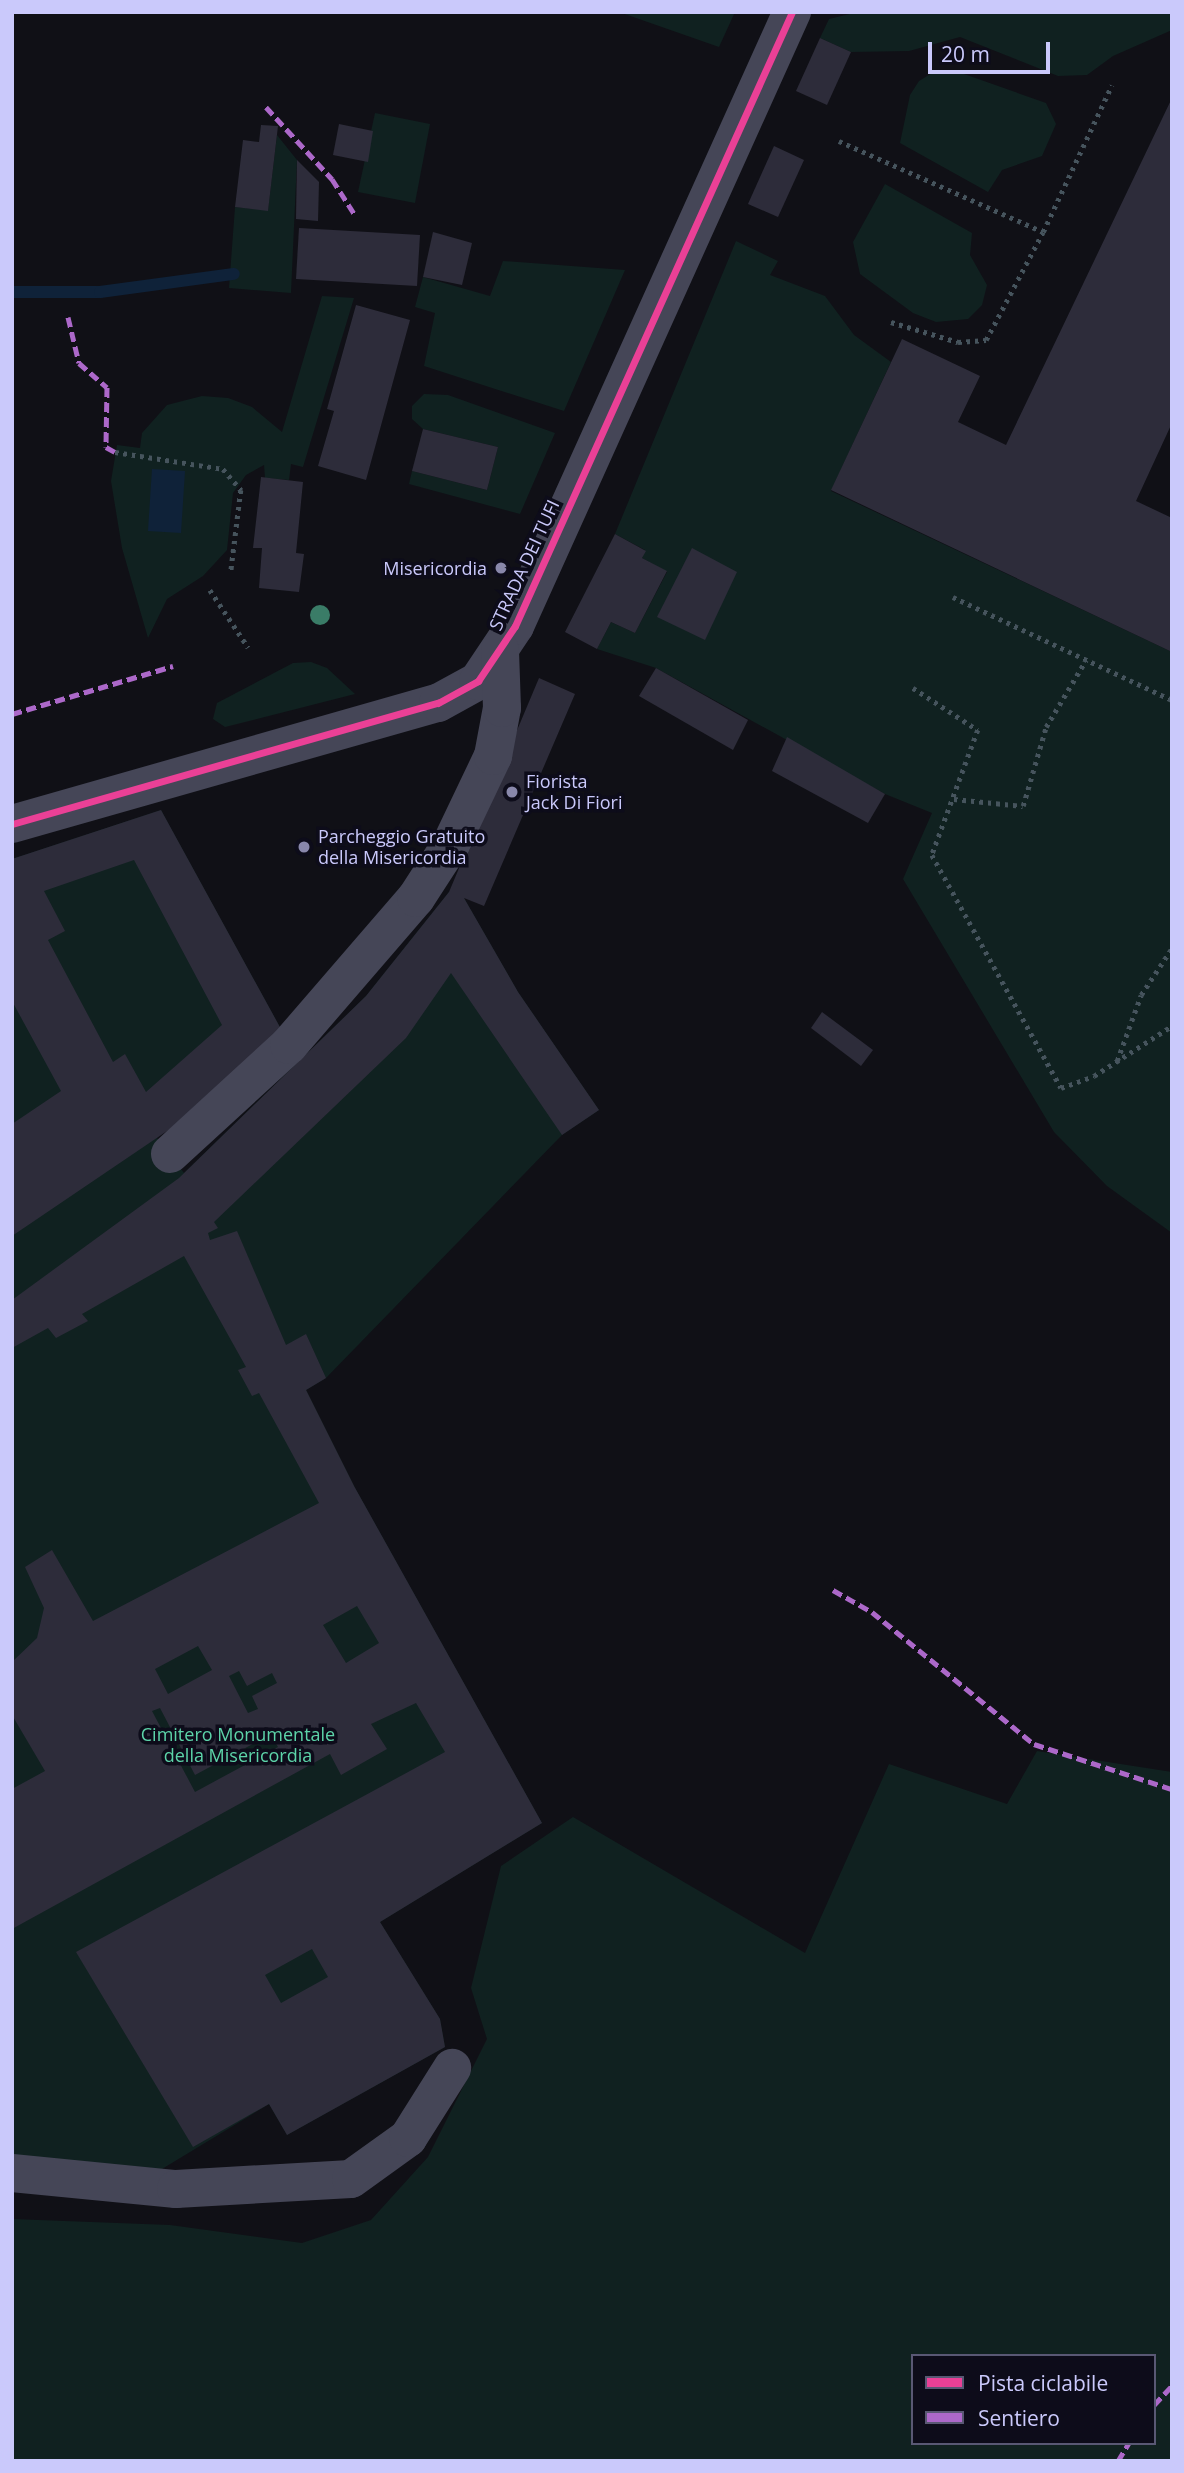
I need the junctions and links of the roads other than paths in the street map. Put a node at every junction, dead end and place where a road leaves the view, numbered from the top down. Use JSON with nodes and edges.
{"nodes":[{"id":1,"x":792,"y":12,"type":"edge"},
{"id":2,"x":500,"y":650,"type":"junction"},
{"id":3,"x":12,"y":824,"type":"edge"},
{"id":4,"x":170,"y":1154,"type":"dead end"},
{"id":5,"x":452,"y":2068,"type":"dead end"},
{"id":6,"x":12,"y":2174,"type":"edge"}],
"edges":[{"from":1,"to":2,"type":"street","name":"STRADA DEI TUFI"},
{"from":2,"to":3,"type":"street","name":"STRADA DEI TUFI"},
{"from":2,"to":4,"type":"street"},
{"from":5,"to":6,"type":"street"}]}
